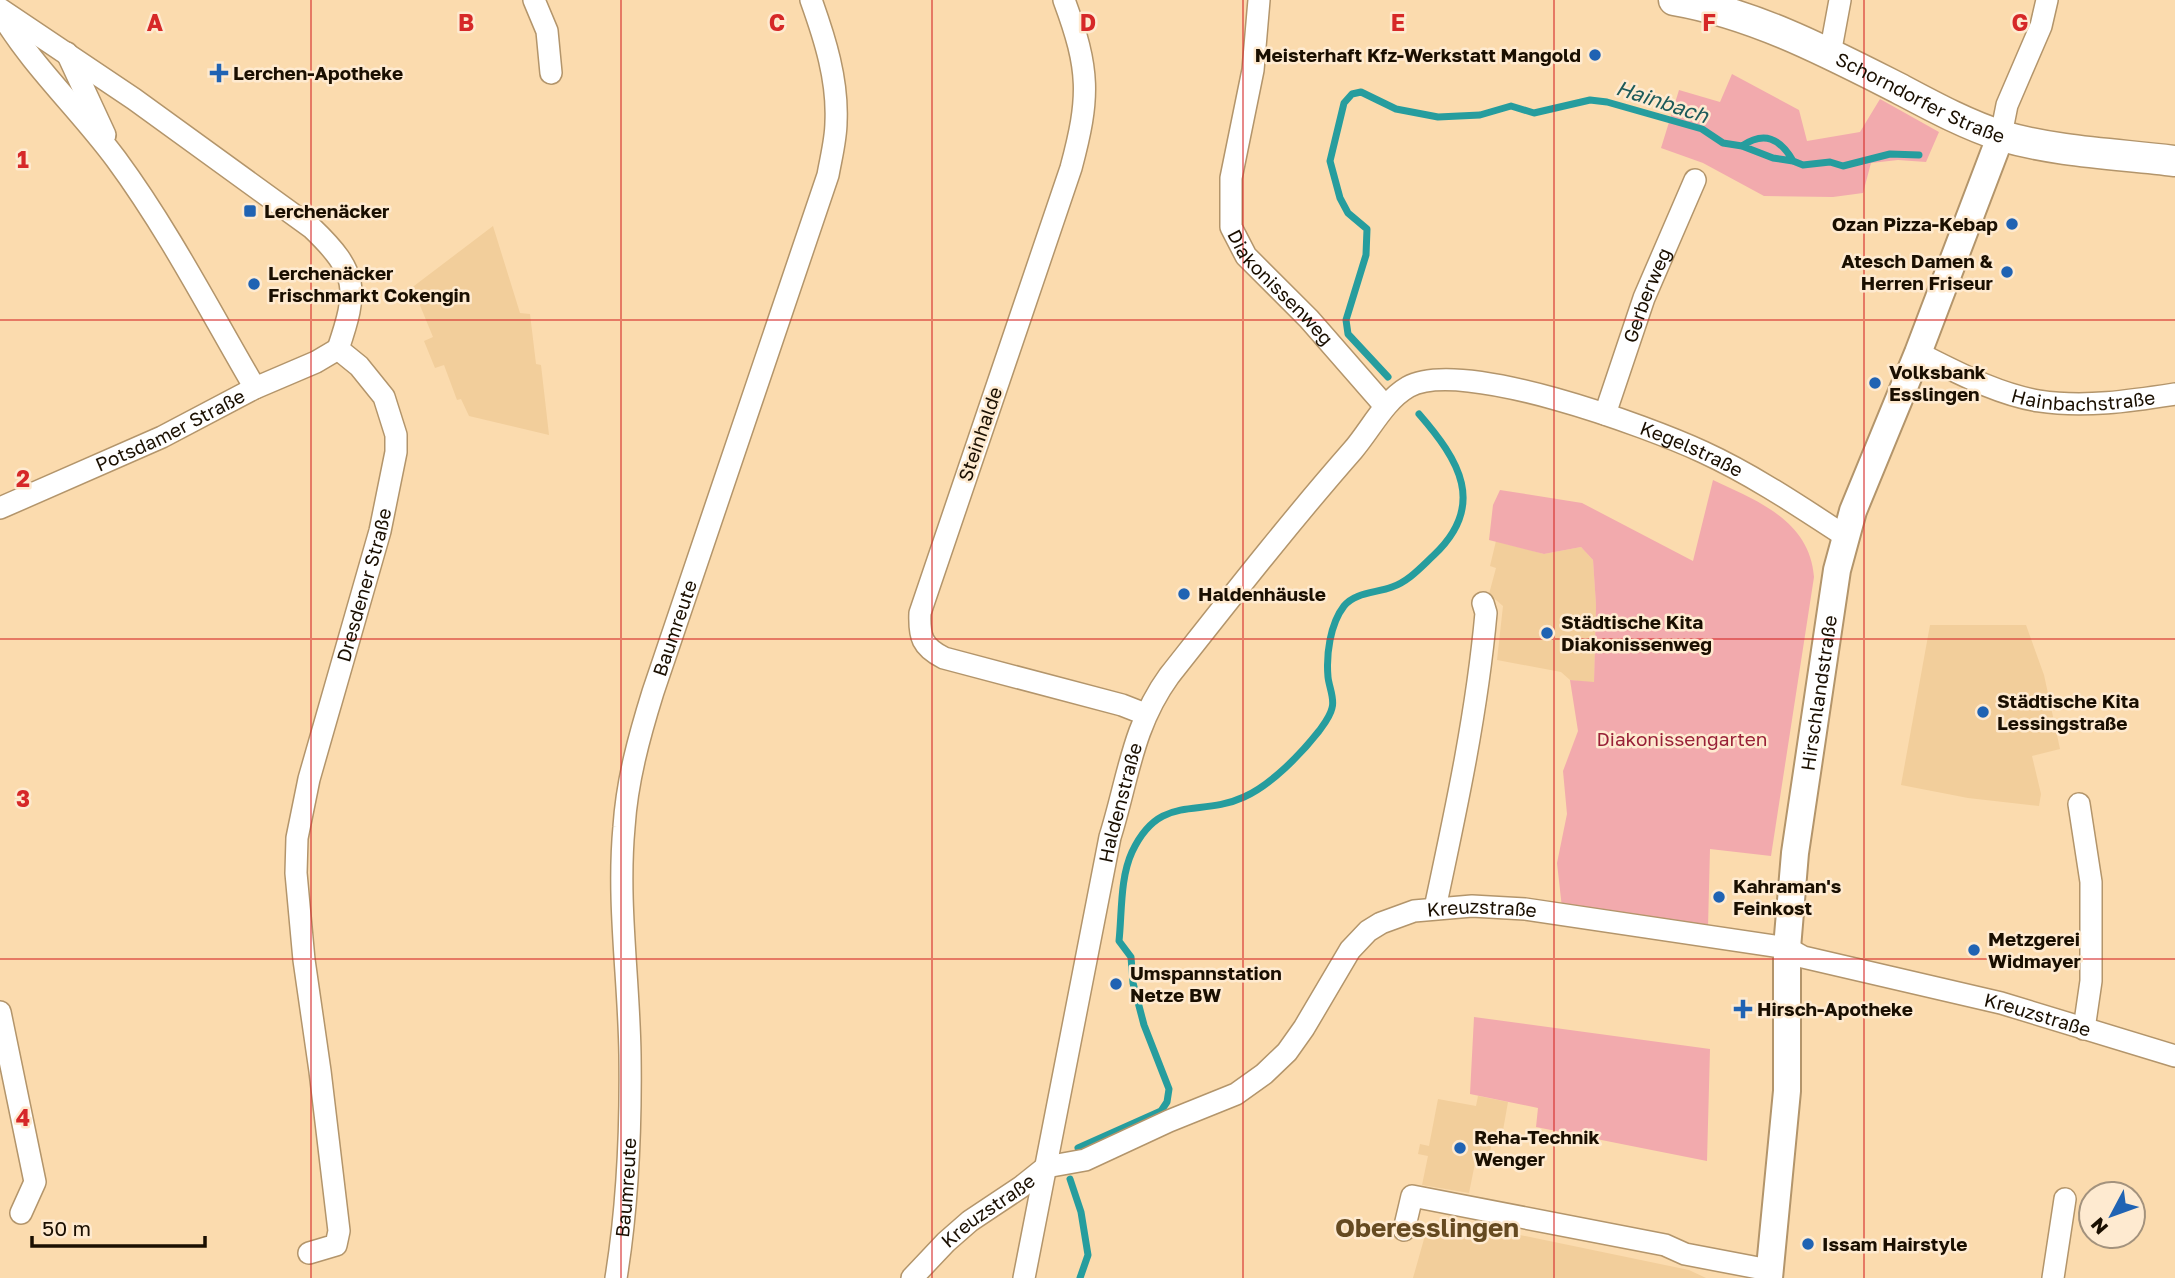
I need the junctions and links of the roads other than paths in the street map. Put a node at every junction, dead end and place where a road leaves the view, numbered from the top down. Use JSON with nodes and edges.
{"nodes":[{"id":1,"x":534,"y":0,"type":"edge"},
{"id":2,"x":811,"y":0,"type":"edge"},
{"id":3,"x":1064,"y":0,"type":"edge"},
{"id":4,"x":1259,"y":0,"type":"edge"},
{"id":5,"x":1674,"y":0,"type":"edge"},
{"id":6,"x":1840,"y":0,"type":"edge"},
{"id":7,"x":2047,"y":0,"type":"edge"},
{"id":8,"x":0,"y":10,"type":"edge"},
{"id":9,"x":67,"y":53,"type":"junction"},
{"id":10,"x":1830,"y":54,"type":"junction"},
{"id":11,"x":551,"y":73,"type":"dead end"},
{"id":12,"x":2001,"y":135,"type":"junction"},
{"id":13,"x":116,"y":159,"type":"junction"},
{"id":14,"x":2175,"y":161,"type":"edge"},
{"id":15,"x":1695,"y":180,"type":"dead end"},
{"id":16,"x":338,"y":349,"type":"junction"},
{"id":17,"x":1927,"y":358,"type":"junction"},
{"id":18,"x":255,"y":388,"type":"junction"},
{"id":19,"x":2175,"y":394,"type":"edge"},
{"id":20,"x":1385,"y":406,"type":"junction"},
{"id":21,"x":1605,"y":414,"type":"junction"},
{"id":22,"x":0,"y":508,"type":"edge"},
{"id":23,"x":1845,"y":536,"type":"junction"},
{"id":24,"x":1483,"y":604,"type":"dead end"},
{"id":25,"x":1145,"y":714,"type":"junction"},
{"id":26,"x":2079,"y":804,"type":"dead end"},
{"id":27,"x":1435,"y":908,"type":"junction"},
{"id":28,"x":1787,"y":948,"type":"junction"},
{"id":29,"x":0,"y":1012,"type":"edge"},
{"id":30,"x":2084,"y":1029,"type":"junction"},
{"id":31,"x":2175,"y":1056,"type":"edge"},
{"id":32,"x":1046,"y":1167,"type":"junction"},
{"id":33,"x":2065,"y":1199,"type":"dead end"},
{"id":34,"x":21,"y":1213,"type":"dead end"},
{"id":35,"x":1404,"y":1230,"type":"dead end"},
{"id":36,"x":309,"y":1253,"type":"dead end"},
{"id":37,"x":1769,"y":1274,"type":"edge"},
{"id":38,"x":616,"y":1278,"type":"edge"},
{"id":39,"x":912,"y":1278,"type":"edge"},
{"id":40,"x":1024,"y":1278,"type":"edge"},
{"id":41,"x":2053,"y":1278,"type":"edge"}],
"edges":[{"from":1,"to":11,"type":"street"},
{"from":2,"to":38,"type":"street","name":"Baumreute"},
{"from":3,"to":25,"type":"street","name":"Steinhalde"},
{"from":4,"to":20,"type":"street","name":"Diakonissenweg"},
{"from":5,"to":10,"type":"main road","name":"Schorndorfer Straße"},
{"from":6,"to":10,"type":"street"},
{"from":7,"to":12,"type":"street"},
{"from":8,"to":9,"type":"street"},
{"from":8,"to":13,"type":"street"},
{"from":9,"to":13,"type":"street"},
{"from":9,"to":16,"type":"street"},
{"from":10,"to":12,"type":"main road","name":"Schorndorfer Straße"},
{"from":12,"to":14,"type":"main road","name":"Schorndorfer Straße"},
{"from":12,"to":17,"type":"street","name":"Hirschlandstraße"},
{"from":13,"to":18,"type":"street"},
{"from":15,"to":21,"type":"street","name":"Gerberweg"},
{"from":16,"to":18,"type":"street","name":"Potsdamer Straße"},
{"from":16,"to":36,"type":"street","name":"Dresdener Straße"},
{"from":17,"to":19,"type":"street","name":"Hainbachstraße"},
{"from":17,"to":23,"type":"street","name":"Hirschlandstraße"},
{"from":18,"to":22,"type":"street","name":"Potsdamer Straße"},
{"from":20,"to":21,"type":"street","name":"Kegelstraße"},
{"from":20,"to":25,"type":"street","name":"Haldenstraße"},
{"from":21,"to":23,"type":"street","name":"Kegelstraße"},
{"from":23,"to":28,"type":"street","name":"Hirschlandstraße"},
{"from":24,"to":27,"type":"street"},
{"from":25,"to":32,"type":"street","name":"Haldenstraße"},
{"from":26,"to":30,"type":"street"},
{"from":27,"to":28,"type":"street","name":"Kreuzstraße"},
{"from":27,"to":32,"type":"street","name":"Kreuzstraße"},
{"from":28,"to":30,"type":"street","name":"Kreuzstraße"},
{"from":28,"to":37,"type":"street","name":"Hirschlandstraße"},
{"from":29,"to":34,"type":"street"},
{"from":30,"to":31,"type":"street","name":"Kreuzstraße"},
{"from":32,"to":39,"type":"street","name":"Kreuzstraße"},
{"from":32,"to":40,"type":"street","name":"Haldenstraße"},
{"from":33,"to":41,"type":"street"},
{"from":35,"to":37,"type":"street"}]}
